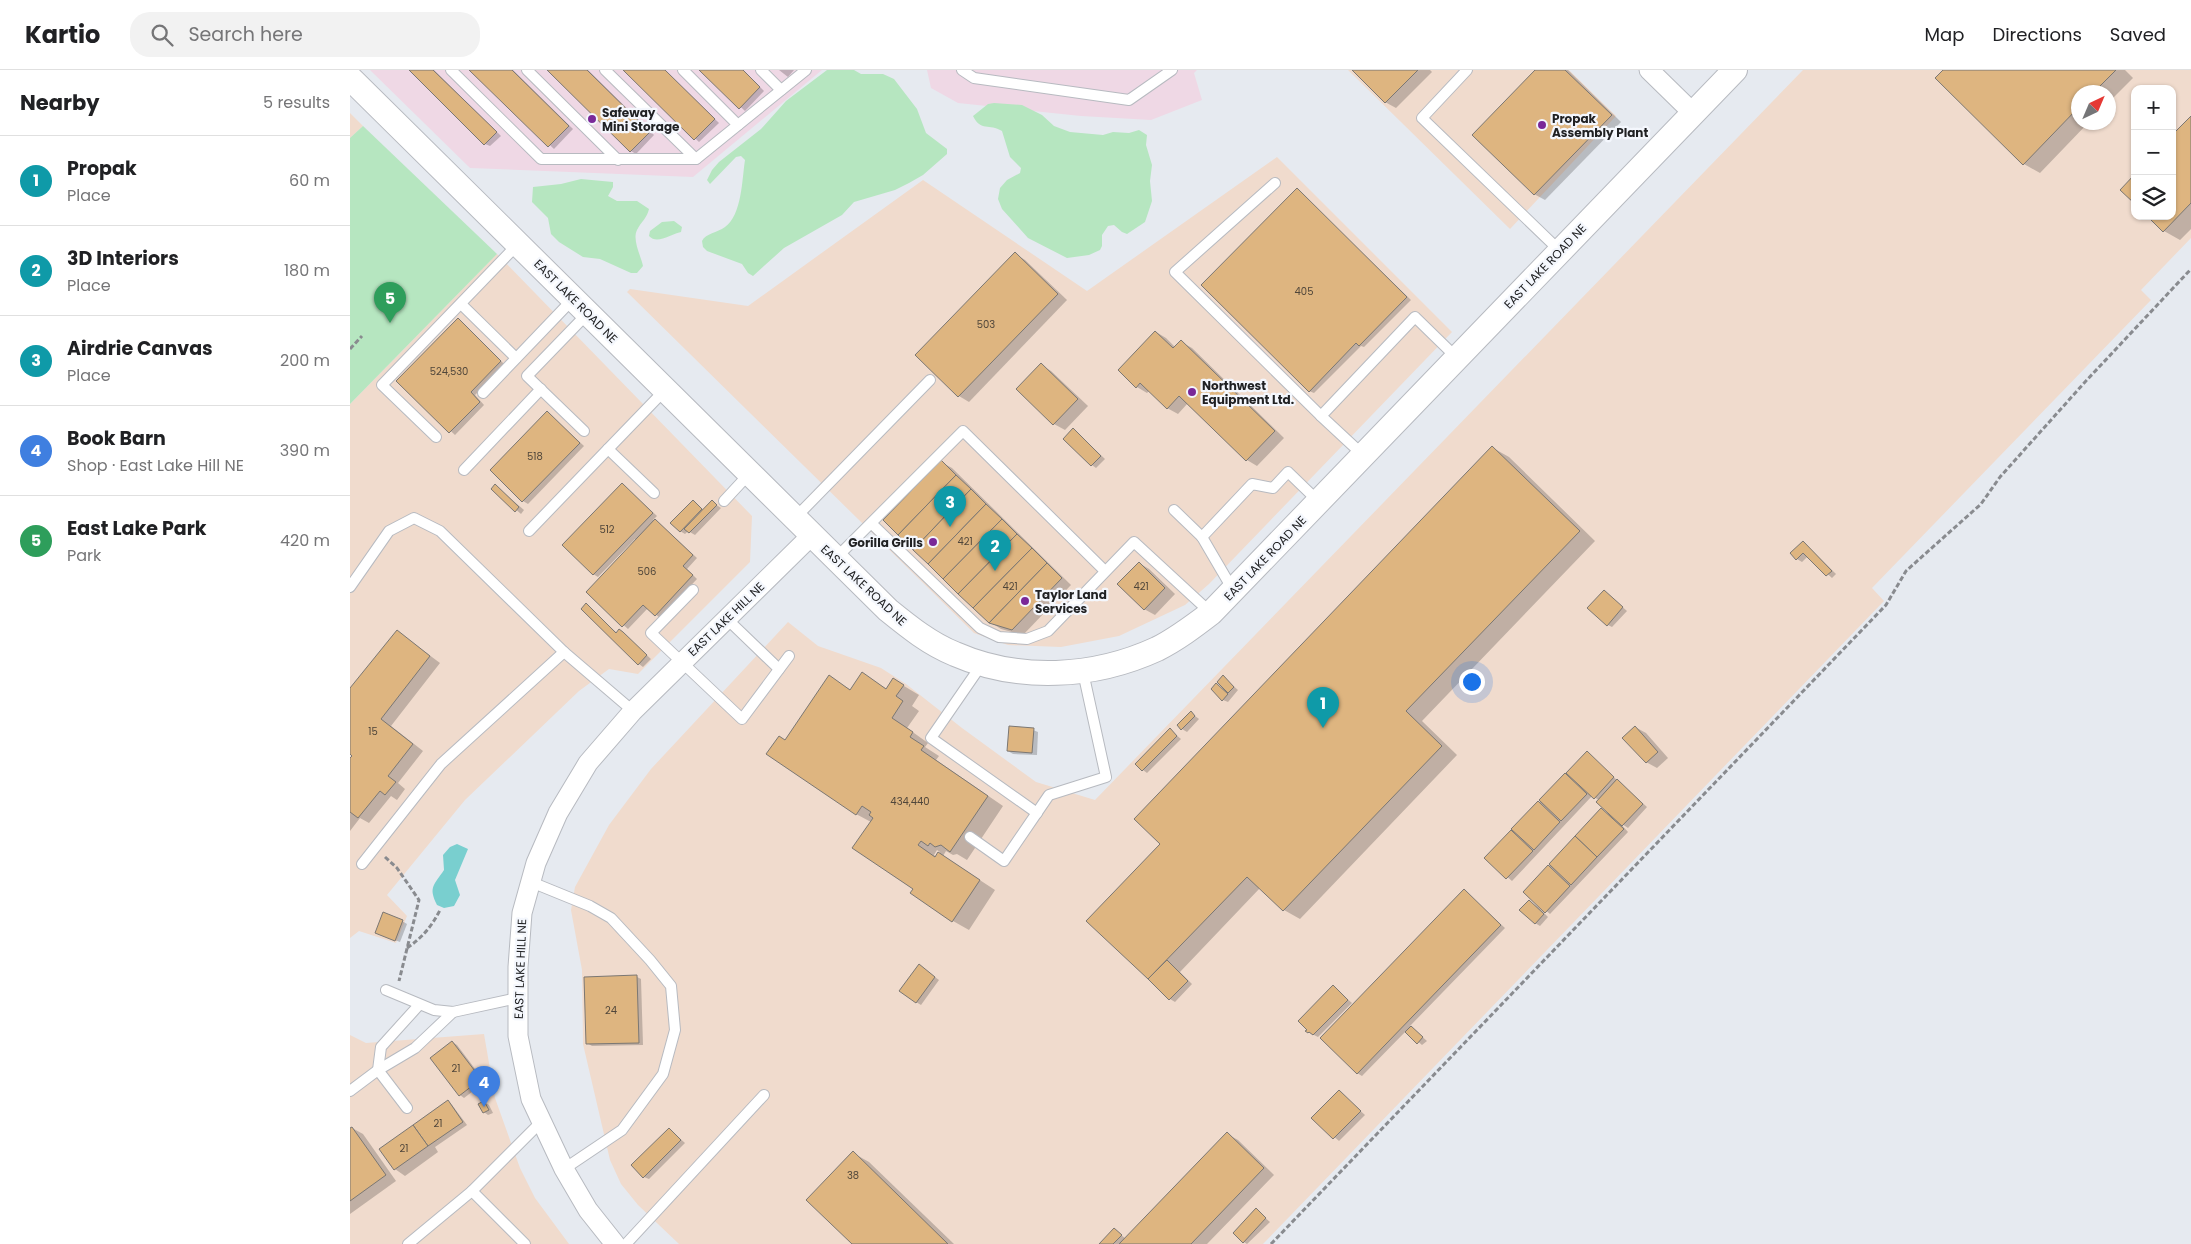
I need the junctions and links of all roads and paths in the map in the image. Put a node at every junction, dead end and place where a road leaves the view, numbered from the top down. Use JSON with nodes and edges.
{"nodes":[{"id":1,"x":451,"y":70,"type":"edge"},
{"id":2,"x":527,"y":70,"type":"edge"},
{"id":3,"x":606,"y":70,"type":"edge"},
{"id":4,"x":683,"y":70,"type":"edge"},
{"id":5,"x":761,"y":70,"type":"edge"},
{"id":6,"x":806,"y":70,"type":"edge"},
{"id":7,"x":962,"y":70,"type":"edge"},
{"id":8,"x":1172,"y":70,"type":"edge"},
{"id":9,"x":1467,"y":70,"type":"edge"},
{"id":10,"x":1649,"y":70,"type":"edge"},
{"id":11,"x":1735,"y":70,"type":"edge"},
{"id":12,"x":353,"y":88,"type":"edge"},
{"id":13,"x":781,"y":90,"type":"junction"},
{"id":14,"x":1693,"y":113,"type":"junction"},
{"id":15,"x":738,"y":125,"type":"junction"},
{"id":16,"x":696,"y":159,"type":"junction"},
{"id":17,"x":618,"y":160,"type":"junction"},
{"id":18,"x":1275,"y":183,"type":"dead end"},
{"id":19,"x":518,"y":244,"type":"junction"},
{"id":20,"x":1560,"y":250,"type":"junction"},
{"id":21,"x":2191,"y":269,"type":"edge"},
{"id":22,"x":461,"y":304,"type":"junction"},
{"id":23,"x":580,"y":306,"type":"junction"},
{"id":24,"x":362,"y":336,"type":"dead end"},
{"id":25,"x":351,"y":346,"type":"edge"},
{"id":26,"x":516,"y":358,"type":"junction"},
{"id":27,"x":1457,"y":358,"type":"junction"},
{"id":28,"x":930,"y":380,"type":"dead end"},
{"id":29,"x":541,"y":389,"type":"junction"},
{"id":30,"x":665,"y":390,"type":"junction"},
{"id":31,"x":483,"y":393,"type":"dead end"},
{"id":32,"x":1321,"y":416,"type":"junction"},
{"id":33,"x":584,"y":431,"type":"dead end"},
{"id":34,"x":436,"y":437,"type":"dead end"},
{"id":35,"x":608,"y":449,"type":"junction"},
{"id":36,"x":1363,"y":456,"type":"junction"},
{"id":37,"x":464,"y":470,"type":"dead end"},
{"id":38,"x":749,"y":474,"type":"junction"},
{"id":39,"x":654,"y":493,"type":"dead end"},
{"id":40,"x":724,"y":501,"type":"dead end"},
{"id":41,"x":1319,"y":502,"type":"junction"},
{"id":42,"x":1174,"y":510,"type":"dead end"},
{"id":43,"x":794,"y":519,"type":"junction"},
{"id":44,"x":872,"y":524,"type":"junction"},
{"id":45,"x":529,"y":531,"type":"dead end"},
{"id":46,"x":812,"y":536,"type":"junction"},
{"id":47,"x":1202,"y":536,"type":"junction"},
{"id":48,"x":836,"y":559,"type":"junction"},
{"id":49,"x":1105,"y":571,"type":"junction"},
{"id":50,"x":350,"y":587,"type":"edge"},
{"id":51,"x":693,"y":590,"type":"dead end"},
{"id":52,"x":1233,"y":591,"type":"junction"},
{"id":53,"x":1211,"y":613,"type":"junction"},
{"id":54,"x":726,"y":619,"type":"junction"},
{"id":55,"x":564,"y":652,"type":"junction"},
{"id":56,"x":789,"y":656,"type":"dead end"},
{"id":57,"x":682,"y":663,"type":"junction"},
{"id":58,"x":982,"y":664,"type":"junction"},
{"id":59,"x":779,"y":669,"type":"junction"},
{"id":60,"x":1083,"y":672,"type":"junction"},
{"id":61,"x":634,"y":711,"type":"junction"},
{"id":62,"x":1037,"y":813,"type":"junction"},
{"id":63,"x":970,"y":837,"type":"dead end"},
{"id":64,"x":374,"y":848,"type":"junction"},
{"id":65,"x":362,"y":864,"type":"dead end"},
{"id":66,"x":531,"y":882,"type":"junction"},
{"id":67,"x":440,"y":910,"type":"dead end"},
{"id":68,"x":407,"y":948,"type":"junction"},
{"id":69,"x":391,"y":993,"type":"joint"},
{"id":70,"x":518,"y":998,"type":"junction"},
{"id":71,"x":419,"y":1005,"type":"junction"},
{"id":72,"x":454,"y":1012,"type":"junction"},
{"id":73,"x":378,"y":1070,"type":"junction"},
{"id":74,"x":350,"y":1091,"type":"edge"},
{"id":75,"x":764,"y":1095,"type":"dead end"},
{"id":76,"x":407,"y":1108,"type":"dead end"},
{"id":77,"x":541,"y":1122,"type":"junction"},
{"id":78,"x":564,"y":1169,"type":"junction"},
{"id":79,"x":472,"y":1190,"type":"junction"},
{"id":80,"x":408,"y":1244,"type":"edge"},
{"id":81,"x":525,"y":1244,"type":"edge"},
{"id":82,"x":615,"y":1244,"type":"edge"},
{"id":83,"x":626,"y":1244,"type":"edge"},
{"id":84,"x":1271,"y":1244,"type":"edge"}],
"edges":[{"from":1,"to":17,"type":"lane"},
{"from":2,"to":17,"type":"lane"},
{"from":3,"to":16,"type":"lane"},
{"from":4,"to":15,"type":"lane"},
{"from":5,"to":13,"type":"lane"},
{"from":6,"to":13,"type":"lane"},
{"from":7,"to":8,"type":"lane"},
{"from":9,"to":20,"type":"lane"},
{"from":10,"to":14,"type":"street"},
{"from":11,"to":14,"type":"street","name":"EAST LAKE ROAD NE"},
{"from":12,"to":19,"type":"street","name":"EAST LAKE ROAD NE"},
{"from":13,"to":15,"type":"lane"},
{"from":14,"to":20,"type":"street","name":"EAST LAKE ROAD NE"},
{"from":15,"to":16,"type":"lane"},
{"from":16,"to":17,"type":"lane"},
{"from":18,"to":32,"type":"lane"},
{"from":19,"to":22,"type":"lane"},
{"from":19,"to":23,"type":"street","name":"EAST LAKE ROAD NE"},
{"from":20,"to":27,"type":"street","name":"EAST LAKE ROAD NE"},
{"from":21,"to":84,"type":"path"},
{"from":22,"to":26,"type":"lane"},
{"from":22,"to":34,"type":"lane"},
{"from":23,"to":26,"type":"lane"},
{"from":23,"to":29,"type":"lane"},
{"from":23,"to":30,"type":"street","name":"EAST LAKE ROAD NE"},
{"from":24,"to":25,"type":"path"},
{"from":26,"to":31,"type":"lane"},
{"from":27,"to":32,"type":"lane"},
{"from":27,"to":36,"type":"street","name":"EAST LAKE ROAD NE"},
{"from":28,"to":43,"type":"lane"},
{"from":29,"to":33,"type":"lane"},
{"from":29,"to":37,"type":"lane"},
{"from":30,"to":35,"type":"lane"},
{"from":30,"to":38,"type":"street","name":"EAST LAKE ROAD NE"},
{"from":32,"to":36,"type":"lane"},
{"from":35,"to":39,"type":"lane"},
{"from":35,"to":45,"type":"lane"},
{"from":36,"to":41,"type":"street","name":"EAST LAKE ROAD NE"},
{"from":38,"to":40,"type":"lane"},
{"from":38,"to":43,"type":"street","name":"EAST LAKE ROAD NE"},
{"from":41,"to":47,"type":"lane"},
{"from":41,"to":52,"type":"street","name":"EAST LAKE ROAD NE"},
{"from":42,"to":47,"type":"lane"},
{"from":43,"to":46,"type":"street","name":"EAST LAKE ROAD NE"},
{"from":44,"to":48,"type":"lane"},
{"from":44,"to":49,"type":"lane"},
{"from":44,"to":49,"type":"lane"},
{"from":46,"to":48,"type":"street","name":"EAST LAKE ROAD NE"},
{"from":46,"to":54,"type":"street","name":"EAST LAKE HILL NE"},
{"from":47,"to":52,"type":"lane"},
{"from":48,"to":58,"type":"street","name":"EAST LAKE ROAD NE"},
{"from":49,"to":53,"type":"lane"},
{"from":50,"to":55,"type":"lane"},
{"from":51,"to":57,"type":"lane"},
{"from":52,"to":53,"type":"street","name":"EAST LAKE ROAD NE"},
{"from":53,"to":60,"type":"street","name":"EAST LAKE ROAD NE"},
{"from":54,"to":57,"type":"street","name":"EAST LAKE HILL NE"},
{"from":54,"to":59,"type":"lane"},
{"from":55,"to":61,"type":"lane"},
{"from":55,"to":64,"type":"lane"},
{"from":56,"to":59,"type":"lane"},
{"from":57,"to":59,"type":"lane"},
{"from":57,"to":61,"type":"street","name":"EAST LAKE HILL NE"},
{"from":58,"to":60,"type":"street","name":"EAST LAKE ROAD NE"},
{"from":58,"to":62,"type":"lane"},
{"from":60,"to":62,"type":"lane"},
{"from":61,"to":66,"type":"street","name":"EAST LAKE HILL NE"},
{"from":62,"to":63,"type":"lane"},
{"from":64,"to":65,"type":"lane"},
{"from":64,"to":68,"type":"path"},
{"from":66,"to":70,"type":"street","name":"EAST LAKE HILL NE"},
{"from":66,"to":78,"type":"lane"},
{"from":67,"to":68,"type":"path"},
{"from":68,"to":69,"type":"path"},
{"from":69,"to":71,"type":"lane"},
{"from":70,"to":72,"type":"lane"},
{"from":70,"to":77,"type":"street","name":"EAST LAKE HILL NE"},
{"from":71,"to":72,"type":"lane"},
{"from":71,"to":73,"type":"lane"},
{"from":72,"to":73,"type":"lane"},
{"from":73,"to":74,"type":"lane"},
{"from":73,"to":76,"type":"lane"},
{"from":75,"to":83,"type":"lane"},
{"from":77,"to":78,"type":"street","name":"EAST LAKE HILL NE"},
{"from":77,"to":79,"type":"lane"},
{"from":78,"to":82,"type":"street","name":"EAST LAKE HILL NE"},
{"from":79,"to":80,"type":"lane"},
{"from":79,"to":81,"type":"lane"}]}
